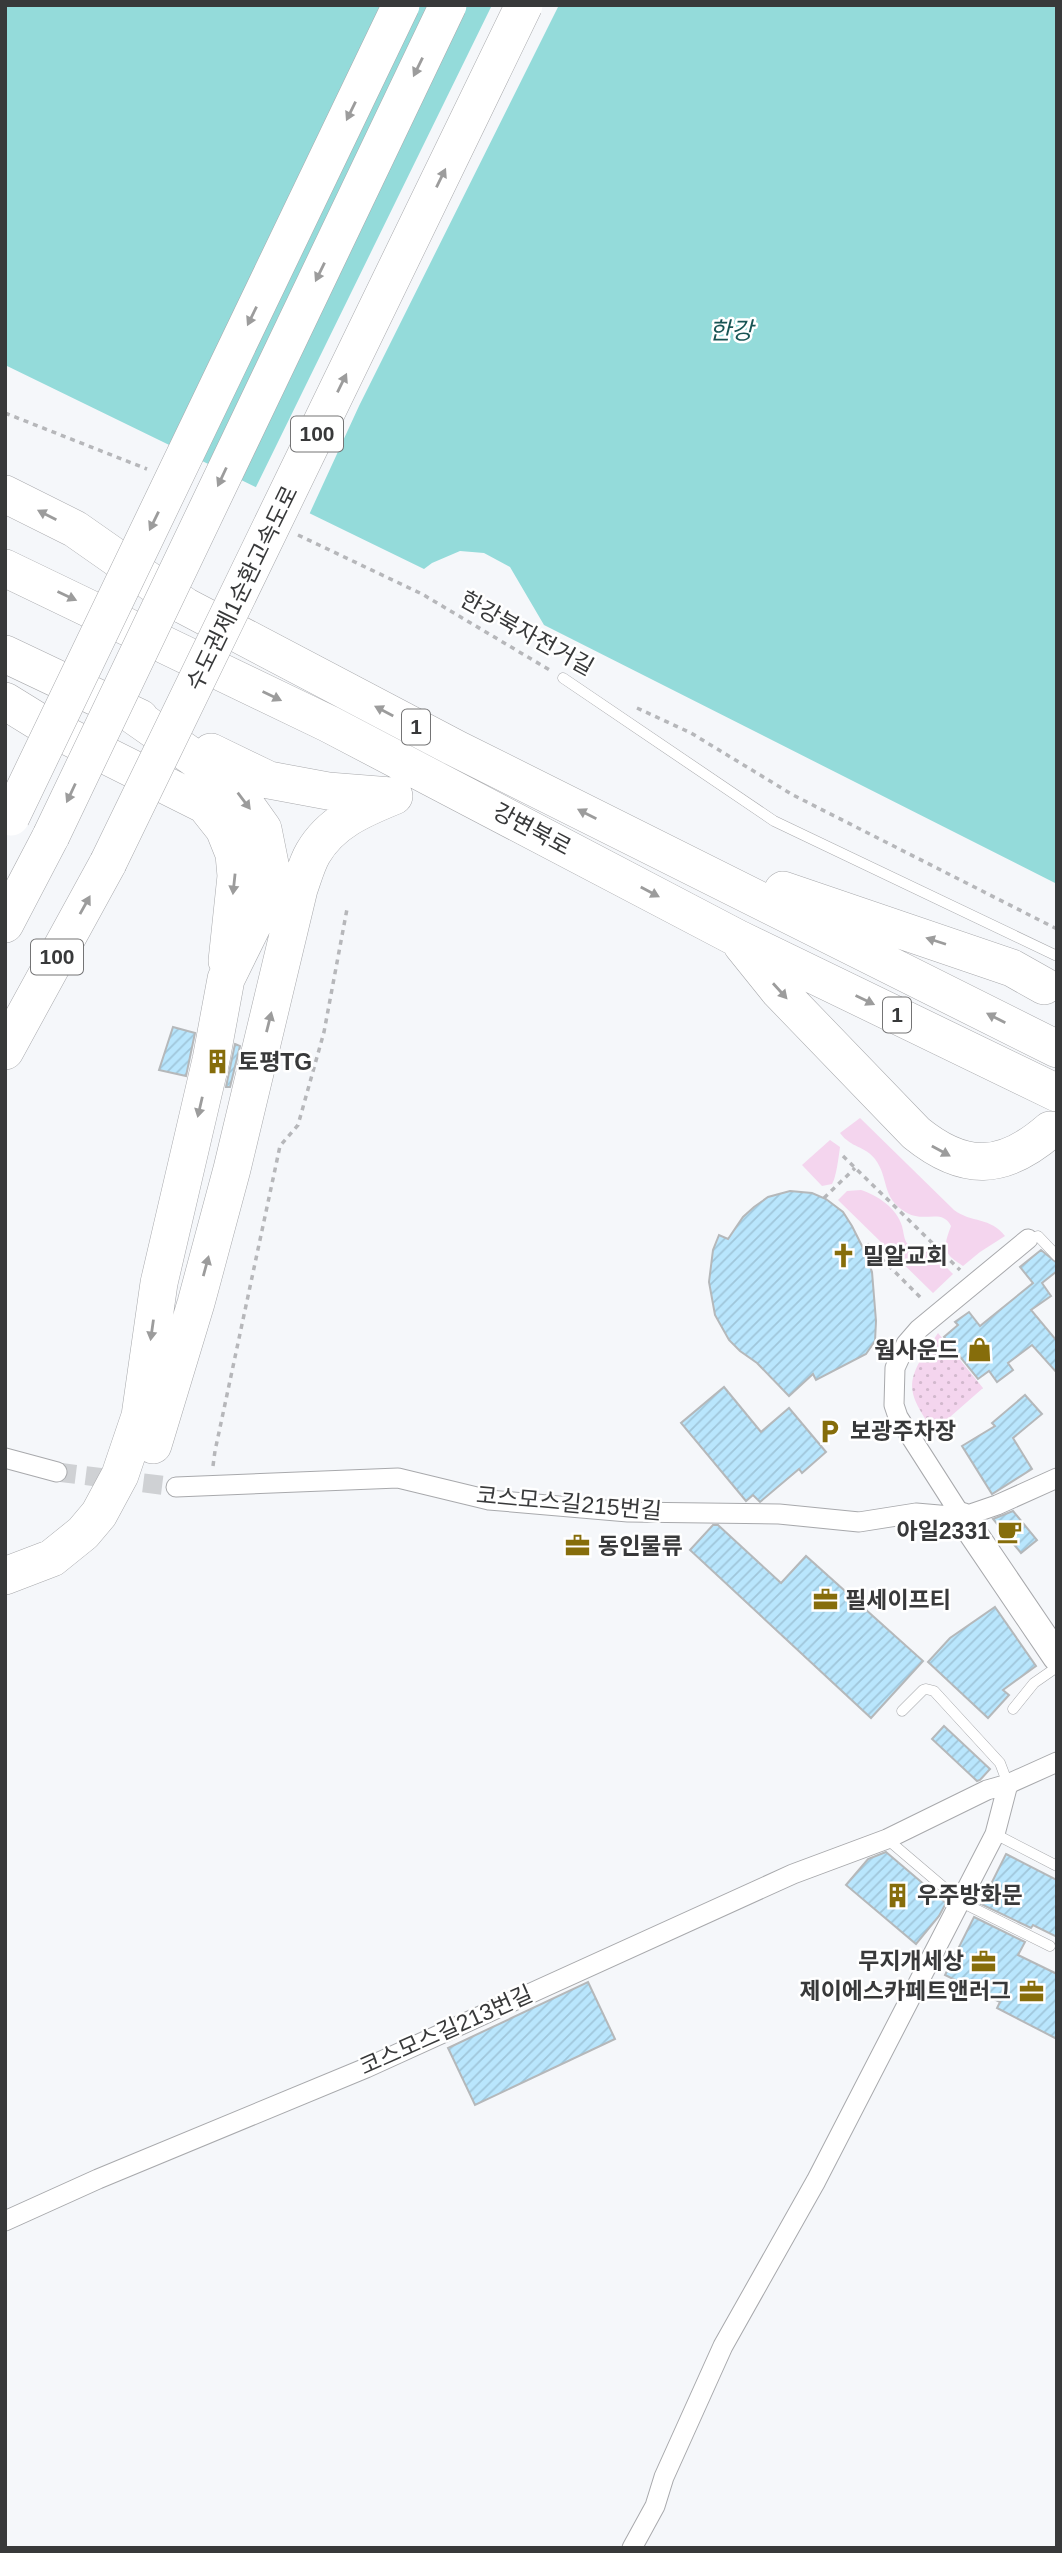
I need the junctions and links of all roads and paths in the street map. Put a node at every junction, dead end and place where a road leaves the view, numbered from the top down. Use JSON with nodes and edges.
{"nodes":[{"id":1,"x":401,"y":5,"type":"edge"},
{"id":2,"x":448,"y":5,"type":"edge"},
{"id":3,"x":524,"y":5,"type":"edge"},
{"id":4,"x":5,"y":413,"type":"edge"},
{"id":5,"x":155,"y":472,"type":"dead end"},
{"id":6,"x":5,"y":494,"type":"edge"},
{"id":7,"x":5,"y":523,"type":"edge"},
{"id":8,"x":290,"y":531,"type":"dead end"},
{"id":9,"x":5,"y":568,"type":"edge"},
{"id":10,"x":185,"y":606,"type":"junction"},
{"id":11,"x":5,"y":654,"type":"edge"},
{"id":12,"x":563,"y":678,"type":"joint"},
{"id":13,"x":5,"y":701,"type":"edge"},
{"id":14,"x":637,"y":708,"type":"dead end"},
{"id":15,"x":133,"y":715,"type":"junction"},
{"id":16,"x":460,"y":791,"type":"junction"},
{"id":17,"x":394,"y":796,"type":"junction"},
{"id":18,"x":8,"y":823,"type":"edge"},
{"id":19,"x":648,"y":844,"type":"junction"},
{"id":20,"x":347,"y":909,"type":"dead end"},
{"id":21,"x":5,"y":924,"type":"edge"},
{"id":22,"x":1057,"y":929,"type":"edge"},
{"id":23,"x":737,"y":938,"type":"junction"},
{"id":24,"x":1050,"y":971,"type":"edge"},
{"id":25,"x":226,"y":979,"type":"junction"},
{"id":26,"x":1057,"y":1049,"type":"edge"},
{"id":27,"x":5,"y":1051,"type":"edge"},
{"id":28,"x":1057,"y":1093,"type":"edge"},
{"id":29,"x":1050,"y":1130,"type":"dead end"},
{"id":30,"x":843,"y":1156,"type":"dead end"},
{"id":31,"x":855,"y":1168,"type":"junction"},
{"id":32,"x":824,"y":1198,"type":"dead end"},
{"id":33,"x":1028,"y":1239,"type":"joint"},
{"id":34,"x":867,"y":1244,"type":"dead end"},
{"id":35,"x":1057,"y":1256,"type":"edge"},
{"id":36,"x":974,"y":1284,"type":"junction"},
{"id":37,"x":937,"y":1314,"type":"junction"},
{"id":38,"x":5,"y":1458,"type":"edge"},
{"id":39,"x":57,"y":1472,"type":"tunnel mouth"},
{"id":40,"x":1057,"y":1478,"type":"edge"},
{"id":41,"x":212,"y":1486,"type":"junction"},
{"id":42,"x":176,"y":1487,"type":"tunnel mouth"},
{"id":43,"x":962,"y":1517,"type":"junction"},
{"id":44,"x":5,"y":1576,"type":"edge"},
{"id":45,"x":5,"y":1597,"type":"edge"},
{"id":46,"x":1057,"y":1657,"type":"edge"},
{"id":47,"x":1057,"y":1667,"type":"edge"},
{"id":48,"x":1013,"y":1709,"type":"dead end"},
{"id":49,"x":902,"y":1711,"type":"dead end"},
{"id":50,"x":1057,"y":1762,"type":"edge"},
{"id":51,"x":1008,"y":1784,"type":"junction"},
{"id":52,"x":995,"y":1834,"type":"junction"},
{"id":53,"x":887,"y":1839,"type":"junction"},
{"id":54,"x":1057,"y":1866,"type":"edge"},
{"id":55,"x":961,"y":1902,"type":"junction"},
{"id":56,"x":1050,"y":1946,"type":"dead end"},
{"id":57,"x":5,"y":2221,"type":"edge"},
{"id":58,"x":632,"y":2548,"type":"edge"}],
"edges":[{"from":1,"to":18,"type":"highway","one_way":true,"bridge":true},
{"from":2,"to":21,"type":"highway","number":"100","one_way":true,"bridge":true},
{"from":27,"to":3,"type":"highway","name":"수도권제1순환고속도로","number":"100","one_way":true,"bridge":true},
{"from":4,"to":5,"type":"path"},
{"from":10,"to":6,"type":"highway","one_way":true},
{"from":7,"to":10,"type":"highway","number":"1"},
{"from":8,"to":12,"type":"path","name":"한강북자전거길"},
{"from":9,"to":16,"type":"highway","name":"강변북로","number":"1","one_way":true},
{"from":19,"to":10,"type":"highway","number":"1","one_way":true},
{"from":11,"to":15,"type":"highway"},
{"from":12,"to":24,"type":"lane"},
{"from":13,"to":25,"type":"highway","one_way":true},
{"from":14,"to":22,"type":"path"},
{"from":15,"to":17,"type":"highway"},
{"from":15,"to":25,"type":"highway","one_way":true},
{"from":16,"to":17,"type":"highway"},
{"from":16,"to":23,"type":"highway","name":"강변북로","number":"1","one_way":true},
{"from":45,"to":17,"type":"highway","one_way":true},
{"from":24,"to":19,"type":"highway","one_way":true},
{"from":26,"to":19,"type":"highway","number":"1","one_way":true},
{"from":20,"to":41,"type":"path"},
{"from":23,"to":28,"type":"highway","name":"강변북로","number":"1","one_way":true},
{"from":23,"to":29,"type":"highway","one_way":true},
{"from":25,"to":44,"type":"highway","one_way":true},
{"from":30,"to":31,"type":"path"},
{"from":31,"to":32,"type":"path"},
{"from":31,"to":36,"type":"path"},
{"from":33,"to":35,"type":"lane"},
{"from":33,"to":36,"type":"street"},
{"from":34,"to":37,"type":"path"},
{"from":36,"to":37,"type":"street"},
{"from":37,"to":43,"type":"street"},
{"from":38,"to":39,"type":"street"},
{"from":40,"to":43,"type":"street","name":"코스모스길215번길"},
{"from":41,"to":42,"type":"street","name":"코스모스길215번길"},
{"from":41,"to":43,"type":"street","name":"코스모스길215번길"},
{"from":43,"to":46,"type":"street"},
{"from":47,"to":48,"type":"lane"},
{"from":49,"to":51,"type":"lane"},
{"from":50,"to":51,"type":"street","name":"코스모스길213번길"},
{"from":51,"to":52,"type":"street"},
{"from":51,"to":53,"type":"street","name":"코스모스길213번길"},
{"from":52,"to":54,"type":"lane"},
{"from":52,"to":55,"type":"street"},
{"from":53,"to":55,"type":"lane"},
{"from":53,"to":57,"type":"street","name":"코스모스길213번길"},
{"from":55,"to":56,"type":"lane"},
{"from":55,"to":58,"type":"street"}]}
